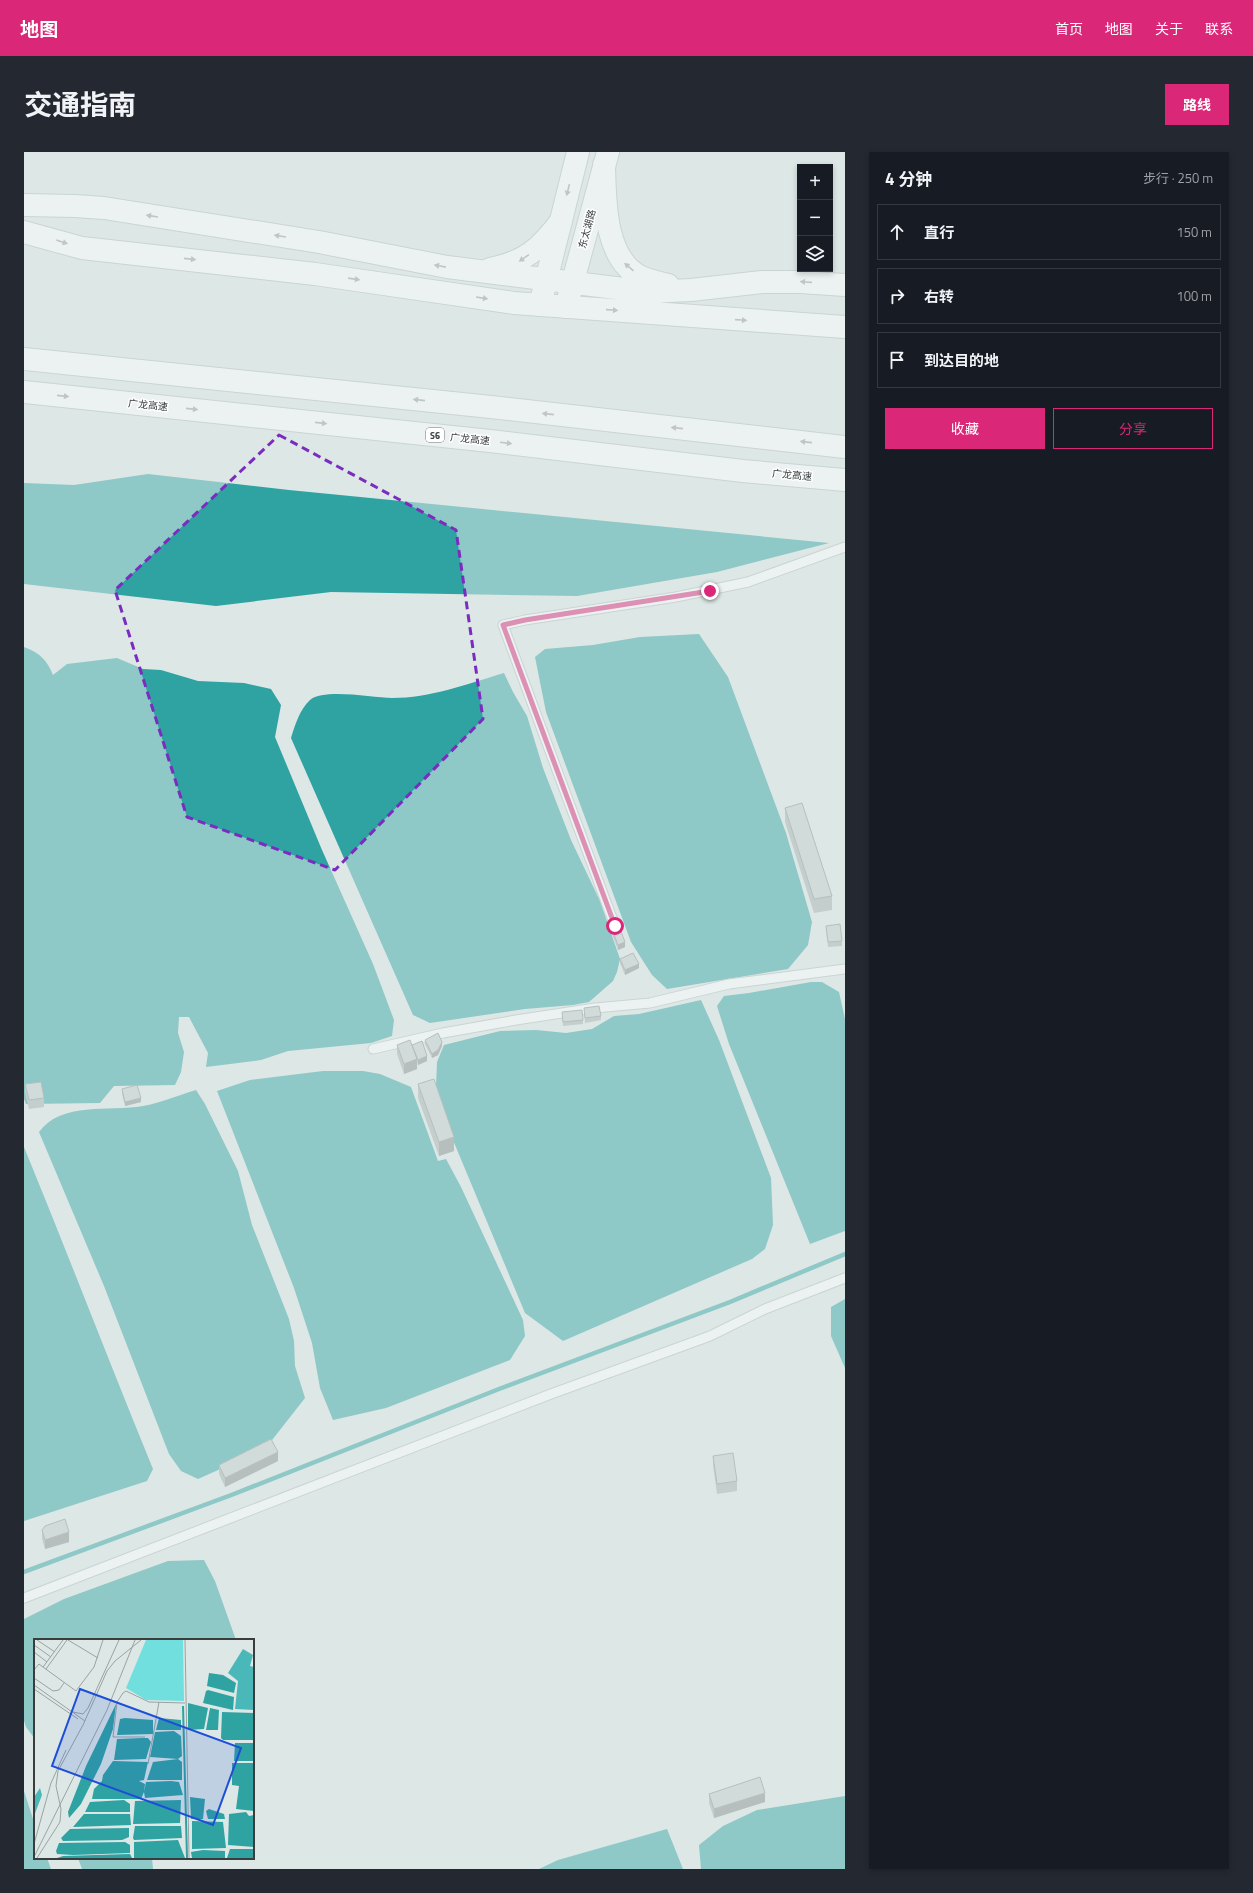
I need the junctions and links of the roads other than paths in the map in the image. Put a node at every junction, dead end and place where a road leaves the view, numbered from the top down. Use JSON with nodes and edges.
{"nodes":[{"id":1,"x":578,"y":152,"type":"edge"},
{"id":2,"x":606,"y":158,"type":"edge"},
{"id":3,"x":24,"y":205,"type":"edge"},
{"id":4,"x":561,"y":221,"type":"junction"},
{"id":5,"x":24,"y":232,"type":"edge"},
{"id":6,"x":481,"y":271,"type":"junction"},
{"id":7,"x":546,"y":280,"type":"junction"},
{"id":8,"x":572,"y":284,"type":"junction"},
{"id":9,"x":845,"y":285,"type":"edge"},
{"id":10,"x":691,"y":290,"type":"junction"},
{"id":11,"x":540,"y":305,"type":"junction"},
{"id":12,"x":566,"y":307,"type":"junction"},
{"id":13,"x":845,"y":327,"type":"edge"},
{"id":14,"x":24,"y":359,"type":"edge"},
{"id":15,"x":24,"y":392,"type":"edge"},
{"id":16,"x":845,"y":446,"type":"edge"},
{"id":17,"x":845,"y":480,"type":"edge"},
{"id":18,"x":845,"y":547,"type":"edge"},
{"id":19,"x":615,"y":926,"type":"edge"},
{"id":20,"x":845,"y":969,"type":"edge"},
{"id":21,"x":373,"y":1049,"type":"dead end"},
{"id":22,"x":845,"y":1278,"type":"edge"},
{"id":23,"x":24,"y":1598,"type":"edge"}],
"edges":[{"from":1,"to":4,"type":"main road","one_way":true},
{"from":2,"to":8,"type":"main road","name":"东太湖路"},
{"from":10,"to":2,"type":"main road","one_way":true},
{"from":6,"to":3,"type":"main road","one_way":true},
{"from":4,"to":6,"type":"main road","one_way":true},
{"from":4,"to":7,"type":"main road"},
{"from":5,"to":11,"type":"main road","one_way":true},
{"from":6,"to":7,"type":"main road"},
{"from":7,"to":8,"type":"main road"},
{"from":7,"to":11,"type":"main road"},
{"from":8,"to":10,"type":"main road"},
{"from":8,"to":12,"type":"main road","name":"东太湖路"},
{"from":9,"to":10,"type":"main road","one_way":true},
{"from":11,"to":12,"type":"main road"},
{"from":12,"to":13,"type":"main road","one_way":true},
{"from":16,"to":14,"type":"main road","one_way":true},
{"from":15,"to":17,"type":"main road","name":"广龙高速","number":"S6","one_way":true},
{"from":18,"to":19,"type":"lane"},
{"from":20,"to":21,"type":"lane"},
{"from":22,"to":23,"type":"lane"}]}
